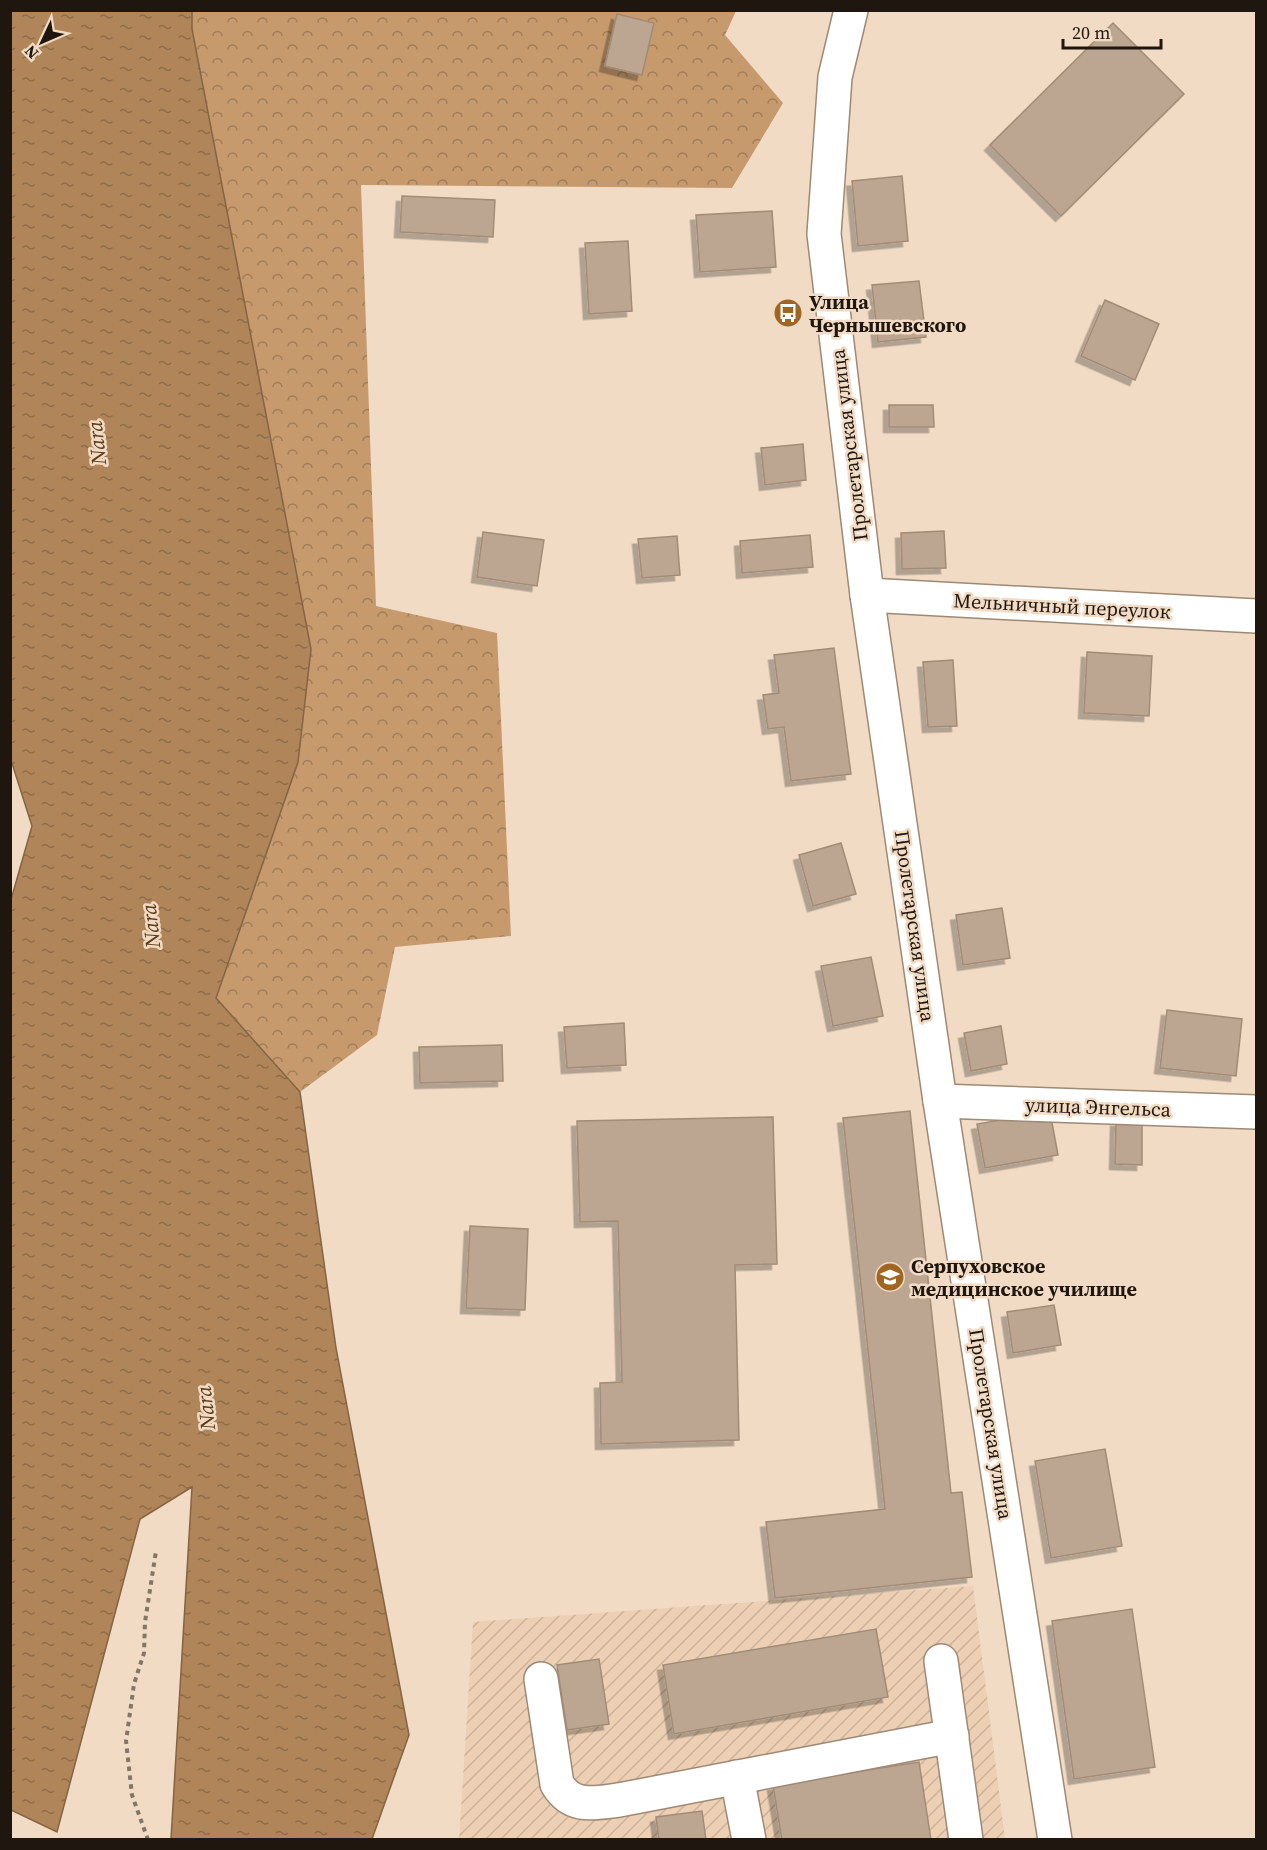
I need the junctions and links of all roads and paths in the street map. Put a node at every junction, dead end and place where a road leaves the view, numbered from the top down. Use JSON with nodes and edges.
{"nodes":[{"id":1,"x":851,"y":10,"type":"edge"},
{"id":2,"x":867,"y":595,"type":"junction"},
{"id":3,"x":1257,"y":616,"type":"edge"},
{"id":4,"x":940,"y":1101,"type":"junction"},
{"id":5,"x":1257,"y":1112,"type":"edge"},
{"id":6,"x":156,"y":1551,"type":"dead end"},
{"id":7,"x":941,"y":1661,"type":"dead end"},
{"id":8,"x":541,"y":1679,"type":"dead end"},
{"id":9,"x":951,"y":1736,"type":"junction"},
{"id":10,"x":737,"y":1777,"type":"junction"},
{"id":11,"x":148,"y":1839,"type":"edge"},
{"id":12,"x":749,"y":1839,"type":"edge"},
{"id":13,"x":966,"y":1839,"type":"edge"},
{"id":14,"x":1055,"y":1839,"type":"edge"}],
"edges":[{"from":1,"to":2,"type":"street","name":"Пролетарская улица"},
{"from":2,"to":3,"type":"street","name":"Мельничный переулок"},
{"from":2,"to":4,"type":"street","name":"Пролетарская улица"},
{"from":4,"to":5,"type":"street","name":"улица Энгельса"},
{"from":4,"to":14,"type":"street","name":"Пролетарская улица"},
{"from":6,"to":11,"type":"path"},
{"from":7,"to":9,"type":"street"},
{"from":8,"to":10,"type":"street"},
{"from":9,"to":10,"type":"street"},
{"from":9,"to":13,"type":"street"},
{"from":10,"to":12,"type":"street"}]}
